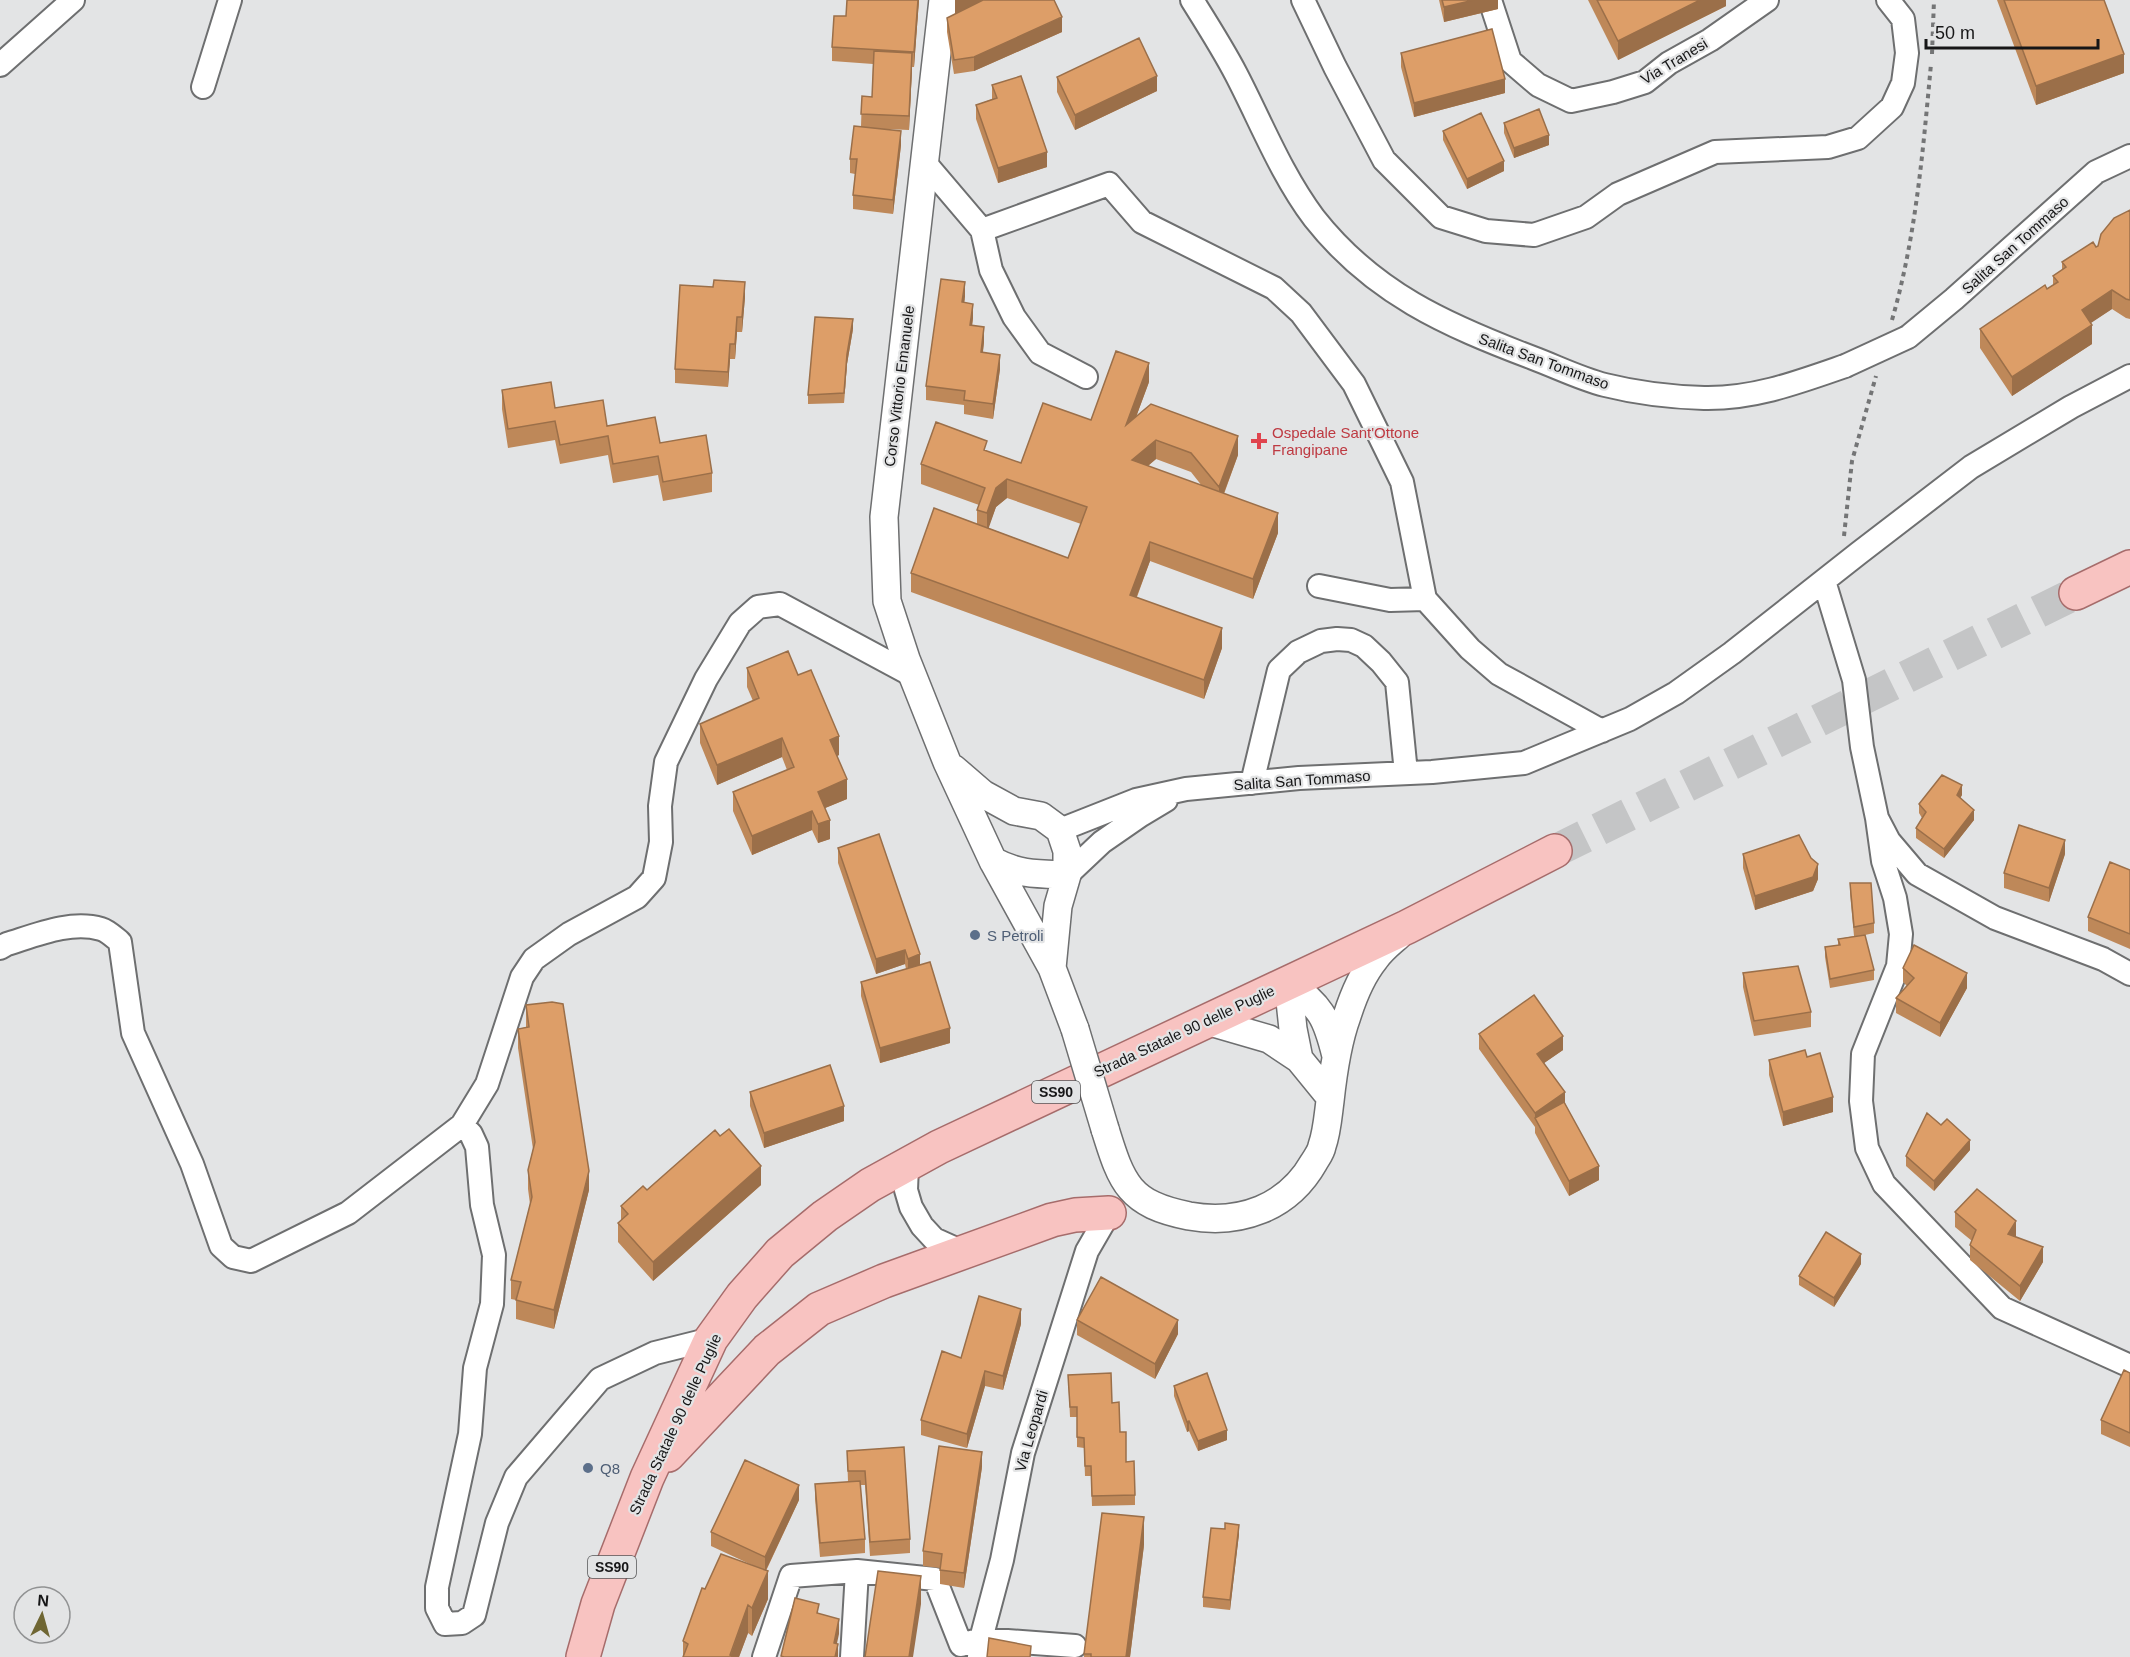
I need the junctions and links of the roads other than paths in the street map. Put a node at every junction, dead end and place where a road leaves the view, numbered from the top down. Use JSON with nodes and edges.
{"nodes":[{"id":1,"x":73,"y":0,"type":"edge"},
{"id":2,"x":230,"y":0,"type":"edge"},
{"id":3,"x":943,"y":0,"type":"edge"},
{"id":4,"x":1192,"y":0,"type":"edge"},
{"id":5,"x":1303,"y":0,"type":"edge"},
{"id":6,"x":1490,"y":0,"type":"edge"},
{"id":7,"x":1736,"y":0,"type":"edge"},
{"id":8,"x":1767,"y":0,"type":"edge"},
{"id":9,"x":1888,"y":0,"type":"edge"},
{"id":10,"x":1731,"y":23,"type":"junction"},
{"id":11,"x":0,"y":65,"type":"edge"},
{"id":12,"x":203,"y":87,"type":"dead end"},
{"id":13,"x":2130,"y":156,"type":"edge"},
{"id":14,"x":925,"y":163,"type":"junction"},
{"id":15,"x":982,"y":230,"type":"junction"},
{"id":16,"x":2130,"y":376,"type":"edge"},
{"id":17,"x":1086,"y":377,"type":"dead end"},
{"id":18,"x":2130,"y":567,"type":"edge"},
{"id":19,"x":1832,"y":574,"type":"junction"},
{"id":20,"x":1319,"y":586,"type":"dead end"},
{"id":21,"x":2076,"y":593,"type":"tunnel mouth"},
{"id":22,"x":1425,"y":599,"type":"junction"},
{"id":23,"x":912,"y":675,"type":"junction"},
{"id":24,"x":1602,"y":730,"type":"junction"},
{"id":25,"x":947,"y":762,"type":"junction"},
{"id":26,"x":1406,"y":773,"type":"junction"},
{"id":27,"x":1252,"y":783,"type":"junction"},
{"id":28,"x":1186,"y":789,"type":"junction"},
{"id":29,"x":1014,"y":811,"type":"junction"},
{"id":30,"x":1876,"y":818,"type":"junction"},
{"id":31,"x":1060,"y":830,"type":"junction"},
{"id":32,"x":1555,"y":851,"type":"tunnel mouth"},
{"id":33,"x":993,"y":861,"type":"junction"},
{"id":34,"x":1067,"y":874,"type":"junction"},
{"id":35,"x":1407,"y":927,"type":"junction"},
{"id":36,"x":0,"y":948,"type":"edge"},
{"id":37,"x":1052,"y":968,"type":"junction"},
{"id":38,"x":2130,"y":974,"type":"edge"},
{"id":39,"x":1288,"y":982,"type":"junction"},
{"id":40,"x":1207,"y":1020,"type":"junction"},
{"id":41,"x":1336,"y":1057,"type":"junction"},
{"id":42,"x":1299,"y":1059,"type":"junction"},
{"id":43,"x":1330,"y":1097,"type":"junction"},
{"id":44,"x":462,"y":1125,"type":"junction"},
{"id":45,"x":907,"y":1165,"type":"junction"},
{"id":46,"x":1136,"y":1196,"type":"junction"},
{"id":47,"x":1108,"y":1214,"type":"junction"},
{"id":48,"x":965,"y":1253,"type":"junction"},
{"id":49,"x":711,"y":1339,"type":"junction"},
{"id":50,"x":2130,"y":1366,"type":"edge"},
{"id":51,"x":647,"y":1478,"type":"junction"},
{"id":52,"x":857,"y":1571,"type":"junction"},
{"id":53,"x":1075,"y":1646,"type":"dead end"},
{"id":54,"x":980,"y":1648,"type":"edge"},
{"id":55,"x":584,"y":1657,"type":"edge"},
{"id":56,"x":764,"y":1657,"type":"edge"},
{"id":57,"x":852,"y":1657,"type":"edge"}],
"edges":[{"from":1,"to":11,"type":"street"},
{"from":2,"to":12,"type":"street"},
{"from":3,"to":14,"type":"street","name":"Corso Vittorio Emanuele"},
{"from":4,"to":13,"type":"street","name":"Salita San Tommaso","bridge":true},
{"from":5,"to":9,"type":"street"},
{"from":6,"to":10,"type":"street","name":"Via Tranesi"},
{"from":7,"to":10,"type":"street"},
{"from":8,"to":10,"type":"street","name":"Via Tranesi"},
{"from":14,"to":15,"type":"street"},
{"from":14,"to":23,"type":"street","name":"Corso Vittorio Emanuele"},
{"from":15,"to":17,"type":"street"},
{"from":15,"to":22,"type":"street"},
{"from":16,"to":19,"type":"street","name":"Salita San Tommaso"},
{"from":18,"to":21,"type":"main road"},
{"from":19,"to":24,"type":"street","name":"Salita San Tommaso"},
{"from":19,"to":30,"type":"street"},
{"from":20,"to":22,"type":"street"},
{"from":22,"to":24,"type":"street"},
{"from":23,"to":25,"type":"street","name":"Corso Vittorio Emanuele"},
{"from":23,"to":44,"type":"street"},
{"from":24,"to":26,"type":"street","name":"Salita San Tommaso"},
{"from":25,"to":29,"type":"street","name":"Corso Vittorio Emanuele"},
{"from":25,"to":33,"type":"street","name":"Corso Vittorio Emanuele"},
{"from":26,"to":27,"type":"street","name":"Salita San Tommaso"},
{"from":26,"to":27,"type":"street"},
{"from":27,"to":28,"type":"street","name":"Salita San Tommaso"},
{"from":28,"to":31,"type":"street","name":"Salita San Tommaso"},
{"from":28,"to":34,"type":"street","name":"Salita San Tommaso"},
{"from":29,"to":31,"type":"street","name":"Corso Vittorio Emanuele"},
{"from":29,"to":33,"type":"street"},
{"from":30,"to":38,"type":"street"},
{"from":30,"to":50,"type":"street"},
{"from":31,"to":34,"type":"street","name":"Corso Vittorio Emanuele"},
{"from":32,"to":35,"type":"main road","name":"Strada Statale 90 delle Puglie","number":"SS90"},
{"from":33,"to":34,"type":"street"},
{"from":33,"to":37,"type":"street","name":"Corso Vittorio Emanuele"},
{"from":34,"to":37,"type":"street","name":"Corso Vittorio Emanuele"},
{"from":35,"to":39,"type":"main road","name":"Strada Statale 90 delle Puglie","number":"SS90"},
{"from":35,"to":41,"type":"street","name":"Corso Vittorio Emanuele"},
{"from":36,"to":44,"type":"street"},
{"from":37,"to":46,"type":"street","name":"Corso Vittorio Emanuele","bridge":true},
{"from":39,"to":40,"type":"main road","name":"Strada Statale 90 delle Puglie","number":"SS90"},
{"from":39,"to":41,"type":"street","name":"Corso Vittorio Emanuele"},
{"from":39,"to":42,"type":"street"},
{"from":40,"to":42,"type":"street"},
{"from":40,"to":45,"type":"main road","name":"Strada Statale 90 delle Puglie","number":"SS90"},
{"from":41,"to":43,"type":"street","name":"Corso Vittorio Emanuele"},
{"from":42,"to":43,"type":"street"},
{"from":43,"to":46,"type":"street","name":"Corso Vittorio Emanuele"},
{"from":44,"to":49,"type":"street"},
{"from":45,"to":48,"type":"street"},
{"from":45,"to":49,"type":"main road","name":"Strada Statale 90 delle Puglie","number":"SS90"},
{"from":46,"to":47,"type":"street"},
{"from":47,"to":48,"type":"main road"},
{"from":47,"to":54,"type":"street","name":"Via Leopardi"},
{"from":48,"to":51,"type":"main road"},
{"from":49,"to":51,"type":"main road","name":"Strada Statale 90 delle Puglie","number":"SS90"},
{"from":51,"to":55,"type":"main road","name":"Strada Statale 90 delle Puglie","number":"SS90"},
{"from":52,"to":54,"type":"street"},
{"from":52,"to":56,"type":"street"},
{"from":52,"to":57,"type":"street"},
{"from":53,"to":54,"type":"street"}]}
